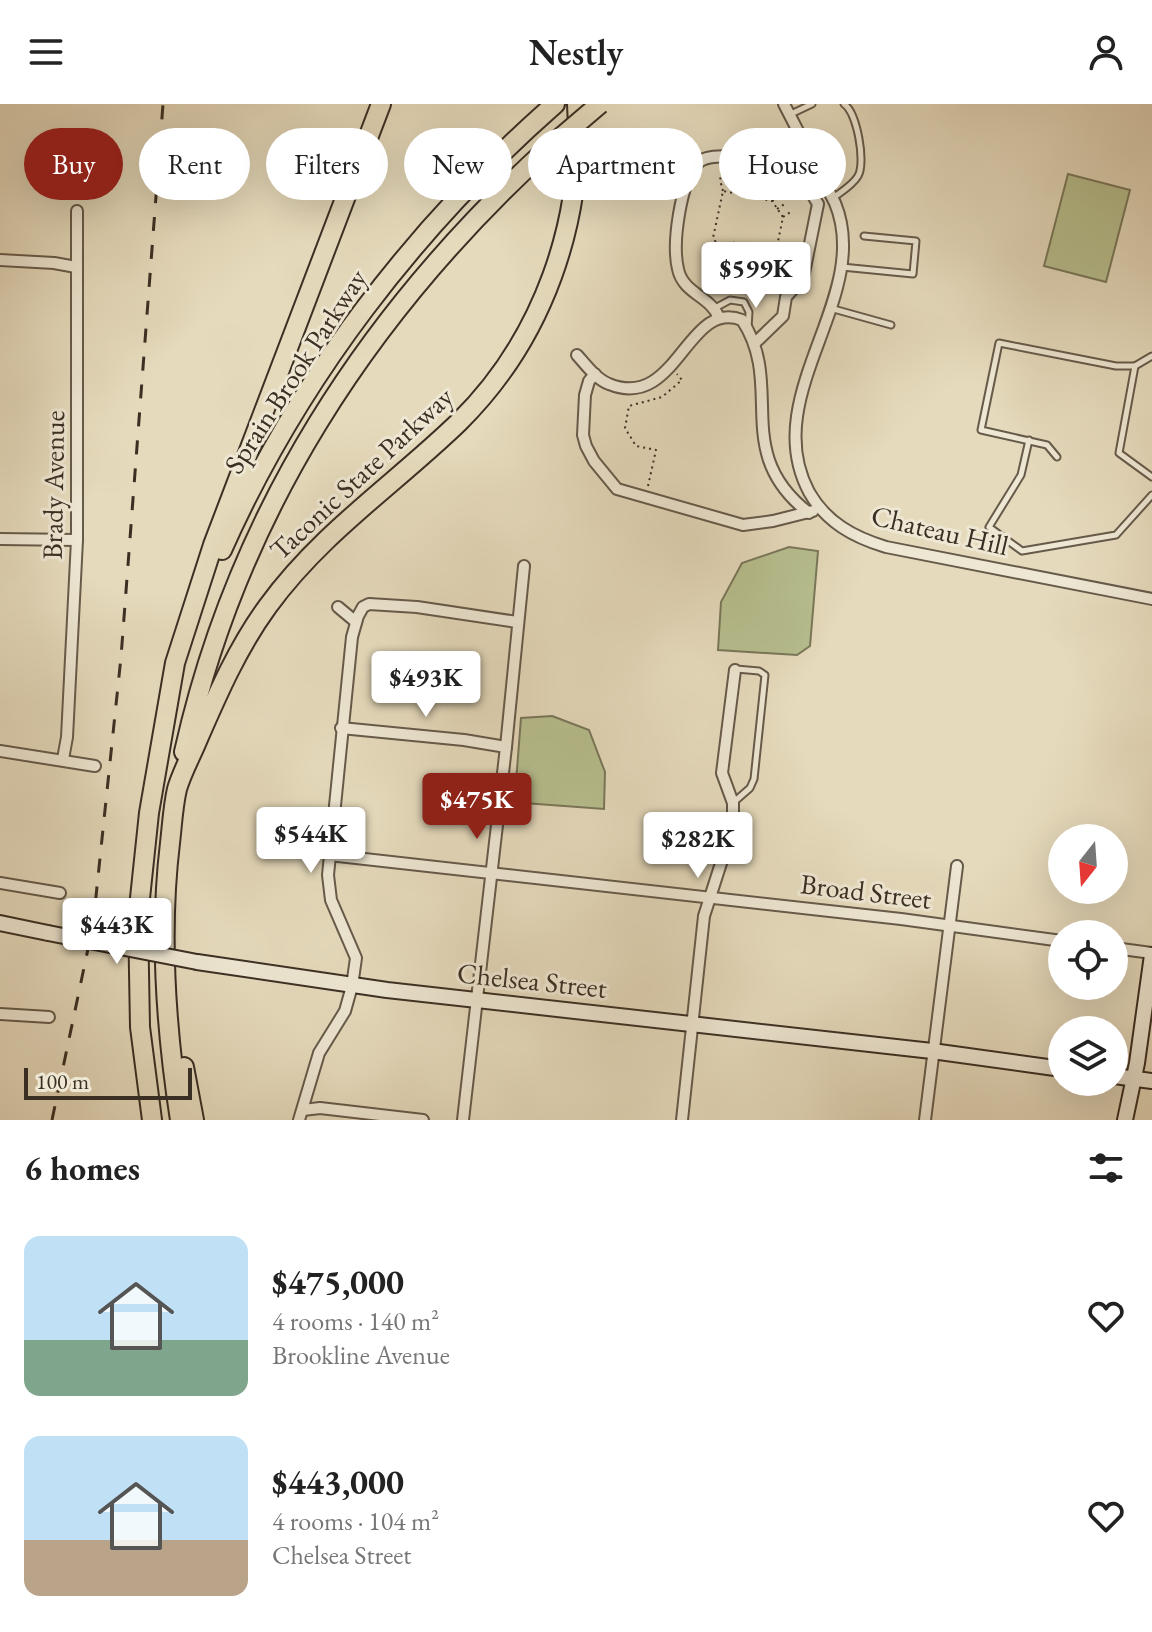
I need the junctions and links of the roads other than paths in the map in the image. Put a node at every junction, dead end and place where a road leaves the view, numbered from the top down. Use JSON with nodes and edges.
{"nodes":[{"id":1,"x":381,"y":104,"type":"edge"},
{"id":2,"x":577,"y":104,"type":"edge"},
{"id":3,"x":600,"y":104,"type":"edge"},
{"id":4,"x":812,"y":104,"type":"edge"},
{"id":5,"x":844,"y":104,"type":"edge"},
{"id":6,"x":787,"y":109,"type":"edge"},
{"id":7,"x":549,"y":110,"type":"edge"},
{"id":8,"x":797,"y":128,"type":"edge"},
{"id":9,"x":846,"y":187,"type":"edge"},
{"id":10,"x":834,"y":200,"type":"edge"},
{"id":11,"x":77,"y":211,"type":"dead end"},
{"id":12,"x":864,"y":236,"type":"dead end"},
{"id":13,"x":0,"y":260,"type":"edge"},
{"id":14,"x":76,"y":267,"type":"junction"},
{"id":15,"x":842,"y":267,"type":"junction"},
{"id":16,"x":829,"y":308,"type":"junction"},
{"id":17,"x":717,"y":313,"type":"junction"},
{"id":18,"x":891,"y":325,"type":"dead end"},
{"id":19,"x":748,"y":329,"type":"junction"},
{"id":20,"x":755,"y":343,"type":"junction"},
{"id":21,"x":1152,"y":354,"type":"edge"},
{"id":22,"x":577,"y":355,"type":"dead end"},
{"id":23,"x":1135,"y":366,"type":"junction"},
{"id":24,"x":595,"y":374,"type":"junction"},
{"id":25,"x":1029,"y":440,"type":"junction"},
{"id":26,"x":1057,"y":457,"type":"dead end"},
{"id":27,"x":1152,"y":477,"type":"edge"},
{"id":28,"x":1152,"y":495,"type":"edge"},
{"id":29,"x":813,"y":510,"type":"junction"},
{"id":30,"x":0,"y":539,"type":"edge"},
{"id":31,"x":77,"y":540,"type":"junction"},
{"id":32,"x":524,"y":566,"type":"dead end"},
{"id":33,"x":1152,"y":599,"type":"edge"},
{"id":34,"x":338,"y":607,"type":"dead end"},
{"id":35,"x":356,"y":622,"type":"junction"},
{"id":36,"x":517,"y":622,"type":"junction"},
{"id":37,"x":735,"y":670,"type":"joint"},
{"id":38,"x":341,"y":728,"type":"junction"},
{"id":39,"x":506,"y":747,"type":"junction"},
{"id":40,"x":0,"y":751,"type":"edge"},
{"id":41,"x":63,"y":759,"type":"junction"},
{"id":42,"x":95,"y":766,"type":"dead end"},
{"id":43,"x":156,"y":767,"type":"junction"},
{"id":44,"x":177,"y":790,"type":"junction"},
{"id":45,"x":733,"y":803,"type":"junction"},
{"id":46,"x":329,"y":855,"type":"junction"},
{"id":47,"x":957,"y":866,"type":"dead end"},
{"id":48,"x":490,"y":873,"type":"junction"},
{"id":49,"x":0,"y":883,"type":"edge"},
{"id":50,"x":60,"y":893,"type":"dead end"},
{"id":51,"x":709,"y":898,"type":"junction"},
{"id":52,"x":0,"y":923,"type":"edge"},
{"id":53,"x":949,"y":925,"type":"junction"},
{"id":54,"x":1048,"y":939,"type":"edge"},
{"id":55,"x":1128,"y":950,"type":"edge"},
{"id":56,"x":1152,"y":954,"type":"edge"},
{"id":57,"x":166,"y":970,"type":"junction"},
{"id":58,"x":352,"y":986,"type":"junction"},
{"id":59,"x":477,"y":999,"type":"junction"},
{"id":60,"x":0,"y":1014,"type":"edge"},
{"id":61,"x":49,"y":1017,"type":"dead end"},
{"id":62,"x":692,"y":1024,"type":"junction"},
{"id":63,"x":932,"y":1051,"type":"junction"},
{"id":64,"x":1048,"y":1067,"type":"edge"},
{"id":65,"x":1128,"y":1078,"type":"edge"},
{"id":66,"x":1134,"y":1079,"type":"junction"},
{"id":67,"x":1152,"y":1081,"type":"edge"},
{"id":68,"x":147,"y":1088,"type":"junction"},
{"id":69,"x":301,"y":1115,"type":"edge"},
{"id":70,"x":144,"y":1120,"type":"edge"},
{"id":71,"x":152,"y":1120,"type":"edge"},
{"id":72,"x":180,"y":1120,"type":"edge"},
{"id":73,"x":194,"y":1120,"type":"edge"},
{"id":74,"x":423,"y":1120,"type":"edge"},
{"id":75,"x":463,"y":1120,"type":"edge"},
{"id":76,"x":682,"y":1120,"type":"edge"},
{"id":77,"x":925,"y":1120,"type":"edge"},
{"id":78,"x":1125,"y":1120,"type":"edge"}],
"edges":[{"from":1,"to":43,"type":"highway"},
{"from":2,"to":44,"type":"highway","name":"Taconic State Parkway"},
{"from":3,"to":44,"type":"highway","name":"Sprain Brook Parkway","bridge":true},
{"from":4,"to":6,"type":"lane"},
{"from":5,"to":9,"type":"lane"},
{"from":6,"to":8,"type":"street","name":"Chateau Hill"},
{"from":7,"to":43,"type":"highway","name":"Sprain Brook Parkway"},
{"from":10,"to":15,"type":"street","name":"Chateau Hill"},
{"from":11,"to":14,"type":"street","name":"Brady Avenue"},
{"from":12,"to":15,"type":"lane"},
{"from":13,"to":14,"type":"street"},
{"from":14,"to":31,"type":"street","name":"Brady Avenue"},
{"from":15,"to":16,"type":"street","name":"Chateau Hill"},
{"from":16,"to":18,"type":"lane"},
{"from":16,"to":29,"type":"street","name":"Chateau Hill"},
{"from":17,"to":19,"type":"street"},
{"from":17,"to":19,"type":"lane"},
{"from":17,"to":20,"type":"street"},
{"from":17,"to":24,"type":"street"},
{"from":19,"to":20,"type":"street"},
{"from":20,"to":29,"type":"street"},
{"from":21,"to":23,"type":"lane"},
{"from":22,"to":24,"type":"street"},
{"from":23,"to":25,"type":"lane"},
{"from":23,"to":27,"type":"lane"},
{"from":24,"to":29,"type":"street"},
{"from":25,"to":26,"type":"lane"},
{"from":25,"to":28,"type":"lane"},
{"from":29,"to":33,"type":"street","name":"Chateau Hill"},
{"from":30,"to":31,"type":"street"},
{"from":31,"to":41,"type":"street","name":"Brady Avenue"},
{"from":32,"to":36,"type":"street"},
{"from":34,"to":35,"type":"street"},
{"from":35,"to":36,"type":"street"},
{"from":35,"to":38,"type":"street"},
{"from":36,"to":39,"type":"street"},
{"from":37,"to":45,"type":"street"},
{"from":37,"to":45,"type":"lane"},
{"from":38,"to":39,"type":"street"},
{"from":38,"to":46,"type":"street"},
{"from":39,"to":48,"type":"street"},
{"from":40,"to":41,"type":"street"},
{"from":41,"to":42,"type":"street"},
{"from":43,"to":68,"type":"highway"},
{"from":44,"to":57,"type":"highway","name":"Taconic State Parkway"},
{"from":45,"to":51,"type":"street"},
{"from":46,"to":48,"type":"street","name":"Broad Street"},
{"from":46,"to":58,"type":"street"},
{"from":47,"to":53,"type":"street"},
{"from":48,"to":51,"type":"street","name":"Broad Street"},
{"from":48,"to":59,"type":"street"},
{"from":49,"to":50,"type":"street"},
{"from":51,"to":53,"type":"street","name":"Broad Street"},
{"from":51,"to":62,"type":"street"},
{"from":52,"to":58,"type":"street","name":"Chelsea Street","bridge":true},
{"from":53,"to":54,"type":"street","name":"Broad Street"},
{"from":53,"to":63,"type":"street"},
{"from":55,"to":56,"type":"street"},
{"from":56,"to":66,"type":"street"},
{"from":57,"to":72,"type":"highway","name":"Taconic State Parkway"},
{"from":57,"to":73,"type":"highway"},
{"from":58,"to":59,"type":"street","name":"Chelsea Street"},
{"from":58,"to":69,"type":"street"},
{"from":59,"to":62,"type":"street","name":"Chelsea Street"},
{"from":59,"to":75,"type":"street"},
{"from":60,"to":61,"type":"street"},
{"from":62,"to":63,"type":"street","name":"Chelsea Street"},
{"from":62,"to":76,"type":"street"},
{"from":63,"to":64,"type":"street","name":"Chelsea Street"},
{"from":63,"to":77,"type":"street"},
{"from":65,"to":66,"type":"street"},
{"from":66,"to":67,"type":"street"},
{"from":66,"to":78,"type":"street"},
{"from":68,"to":70,"type":"highway"},
{"from":68,"to":71,"type":"highway"},
{"from":69,"to":74,"type":"street"}]}
